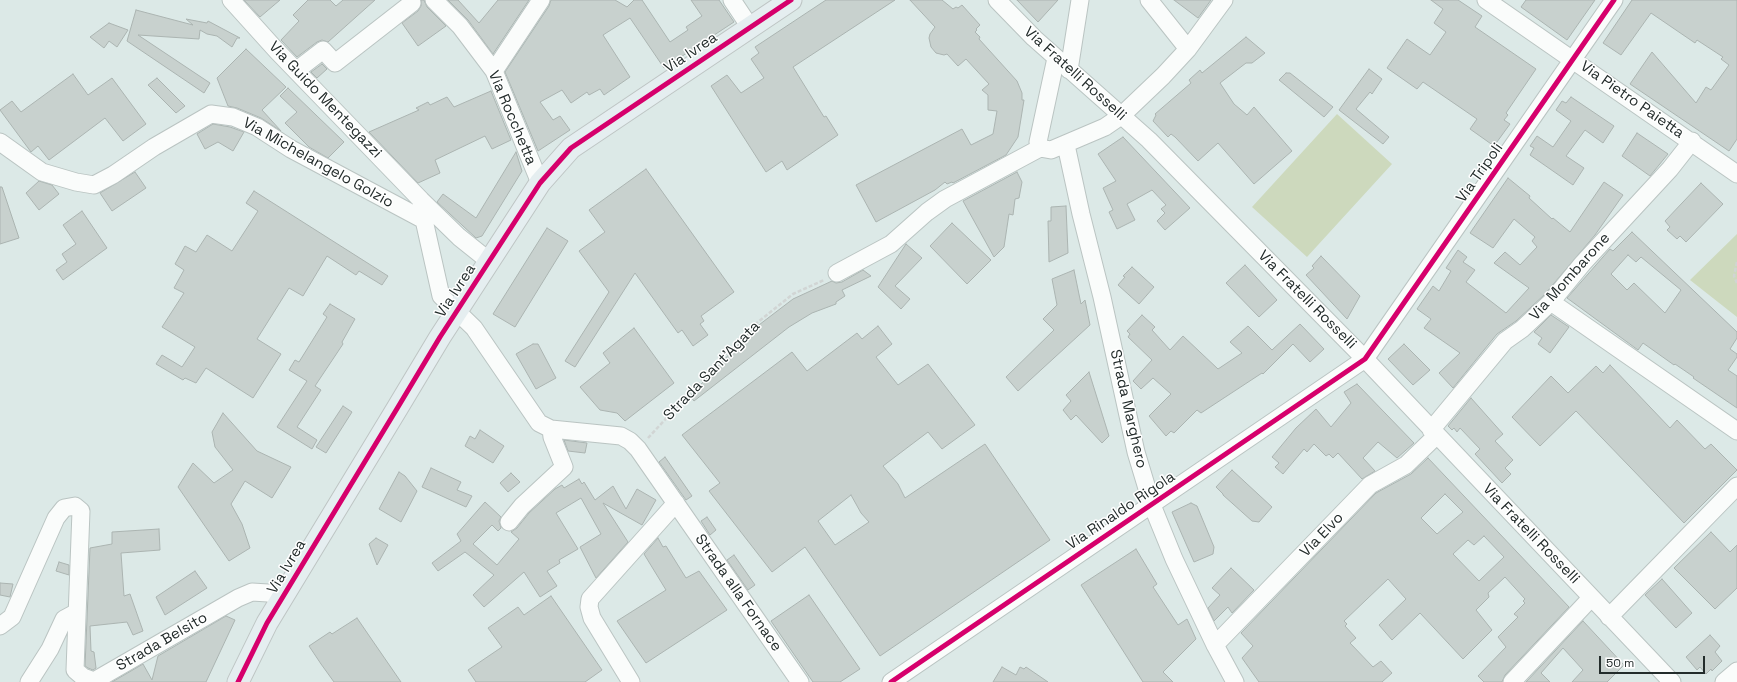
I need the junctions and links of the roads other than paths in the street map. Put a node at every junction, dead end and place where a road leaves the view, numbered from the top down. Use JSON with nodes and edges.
{"nodes":[{"id":1,"x":231,"y":0,"type":"edge"},
{"id":2,"x":434,"y":0,"type":"edge"},
{"id":3,"x":541,"y":0,"type":"edge"},
{"id":4,"x":732,"y":0,"type":"edge"},
{"id":5,"x":790,"y":0,"type":"edge"},
{"id":6,"x":996,"y":0,"type":"edge"},
{"id":7,"x":1080,"y":0,"type":"edge"},
{"id":8,"x":1148,"y":0,"type":"edge"},
{"id":9,"x":1224,"y":0,"type":"edge"},
{"id":10,"x":1486,"y":0,"type":"edge"},
{"id":11,"x":1614,"y":0,"type":"edge"},
{"id":12,"x":412,"y":3,"type":"dead end"},
{"id":13,"x":750,"y":27,"type":"junction"},
{"id":14,"x":1188,"y":49,"type":"junction"},
{"id":15,"x":1056,"y":58,"type":"junction"},
{"id":16,"x":1574,"y":60,"type":"junction"},
{"id":17,"x":297,"y":70,"type":"junction"},
{"id":18,"x":1069,"y":70,"type":"junction"},
{"id":19,"x":494,"y":71,"type":"junction"},
{"id":20,"x":1121,"y":116,"type":"junction"},
{"id":21,"x":0,"y":142,"type":"edge"},
{"id":22,"x":1692,"y":142,"type":"junction"},
{"id":23,"x":1066,"y":145,"type":"junction"},
{"id":24,"x":1040,"y":148,"type":"junction"},
{"id":25,"x":1736,"y":172,"type":"edge"},
{"id":26,"x":540,"y":183,"type":"junction"},
{"id":27,"x":421,"y":200,"type":"junction"},
{"id":28,"x":426,"y":228,"type":"junction"},
{"id":29,"x":459,"y":237,"type":"junction"},
{"id":30,"x":489,"y":261,"type":"junction"},
{"id":31,"x":837,"y":273,"type":"road end"},
{"id":32,"x":1551,"y":302,"type":"junction"},
{"id":33,"x":456,"y":312,"type":"junction"},
{"id":34,"x":1365,"y":359,"type":"junction"},
{"id":35,"x":551,"y":429,"type":"junction"},
{"id":36,"x":1737,"y":431,"type":"edge"},
{"id":37,"x":1434,"y":433,"type":"junction"},
{"id":38,"x":1737,"y":486,"type":"edge"},
{"id":39,"x":676,"y":503,"type":"junction"},
{"id":40,"x":1152,"y":505,"type":"junction"},
{"id":41,"x":510,"y":522,"type":"dead end"},
{"id":42,"x":283,"y":597,"type":"junction"},
{"id":43,"x":1591,"y":598,"type":"junction"},
{"id":44,"x":77,"y":612,"type":"junction"},
{"id":45,"x":1609,"y":617,"type":"junction"},
{"id":46,"x":0,"y":626,"type":"edge"},
{"id":47,"x":1215,"y":646,"type":"junction"},
{"id":48,"x":1737,"y":671,"type":"edge"},
{"id":49,"x":29,"y":682,"type":"edge"},
{"id":50,"x":238,"y":682,"type":"edge"},
{"id":51,"x":631,"y":682,"type":"edge"},
{"id":52,"x":800,"y":682,"type":"edge"},
{"id":53,"x":891,"y":682,"type":"edge"},
{"id":54,"x":1235,"y":682,"type":"edge"},
{"id":55,"x":1512,"y":682,"type":"edge"},
{"id":56,"x":1672,"y":682,"type":"edge"},
{"id":57,"x":1724,"y":682,"type":"edge"}],
"edges":[{"from":1,"to":17,"type":"street","name":"Via Guido Mentegazzi"},
{"from":2,"to":19,"type":"street","name":"Via Rocchetta"},
{"from":3,"to":19,"type":"street"},
{"from":4,"to":13,"type":"street"},
{"from":5,"to":13,"type":"main road","name":"Via Ivrea"},
{"from":6,"to":15,"type":"street","name":"Via Fratelli Rosselli"},
{"from":7,"to":18,"type":"street"},
{"from":8,"to":14,"type":"street"},
{"from":9,"to":14,"type":"street"},
{"from":10,"to":16,"type":"street","name":"Via Pietro Paietta"},
{"from":11,"to":16,"type":"street","name":"Via Tripoli"},
{"from":12,"to":17,"type":"street"},
{"from":13,"to":26,"type":"main road","name":"Via Ivrea"},
{"from":14,"to":20,"type":"street"},
{"from":15,"to":18,"type":"street","name":"Via Fratelli Rosselli"},
{"from":15,"to":24,"type":"street"},
{"from":16,"to":22,"type":"street","name":"Via Pietro Paietta"},
{"from":16,"to":34,"type":"street","name":"Via Tripoli"},
{"from":17,"to":27,"type":"street","name":"Via Guido Mentegazzi"},
{"from":18,"to":20,"type":"street","name":"Via Fratelli Rosselli"},
{"from":19,"to":26,"type":"street","name":"Via Rocchetta"},
{"from":20,"to":23,"type":"street"},
{"from":20,"to":34,"type":"street","name":"Via Fratelli Rosselli"},
{"from":21,"to":28,"type":"street","name":"Via Michelangelo Golzio"},
{"from":22,"to":25,"type":"street","name":"Via Pietro Paietta"},
{"from":22,"to":32,"type":"street","name":"Via Mombarone"},
{"from":23,"to":24,"type":"street"},
{"from":23,"to":40,"type":"street","name":"Strada Marghero"},
{"from":24,"to":31,"type":"street"},
{"from":26,"to":30,"type":"main road","name":"Via Ivrea"},
{"from":27,"to":28,"type":"street"},
{"from":27,"to":29,"type":"street","name":"Via Guido Mentegazzi"},
{"from":28,"to":29,"type":"street"},
{"from":28,"to":33,"type":"street"},
{"from":29,"to":30,"type":"street","name":"Via Guido Mentegazzi"},
{"from":30,"to":33,"type":"main road","name":"Via Ivrea"},
{"from":32,"to":36,"type":"street"},
{"from":32,"to":37,"type":"street","name":"Via Mombarone"},
{"from":33,"to":35,"type":"street"},
{"from":33,"to":42,"type":"main road","name":"Via Ivrea"},
{"from":34,"to":37,"type":"street","name":"Via Fratelli Rosselli"},
{"from":34,"to":40,"type":"street","name":"Via Rinaldo Rigola"},
{"from":35,"to":39,"type":"street","name":"Strada alla Fornace"},
{"from":35,"to":41,"type":"street"},
{"from":37,"to":43,"type":"street","name":"Via Fratelli Rosselli"},
{"from":37,"to":47,"type":"street","name":"Via Elvo"},
{"from":38,"to":45,"type":"street"},
{"from":39,"to":51,"type":"street"},
{"from":39,"to":52,"type":"street","name":"Strada alla Fornace"},
{"from":40,"to":47,"type":"street","name":"Strada Marghero"},
{"from":40,"to":53,"type":"street","name":"Via Rinaldo Rigola"},
{"from":42,"to":44,"type":"street","name":"Strada Belsito"},
{"from":42,"to":50,"type":"main road","name":"Via Ivrea"},
{"from":43,"to":45,"type":"street","name":"Via Fratelli Rosselli"},
{"from":43,"to":55,"type":"street"},
{"from":44,"to":46,"type":"street","name":"Strada Belsito"},
{"from":44,"to":49,"type":"street"},
{"from":45,"to":56,"type":"street","name":"Via Fratelli Rosselli"},
{"from":47,"to":54,"type":"street","name":"Strada Marghero"},
{"from":48,"to":57,"type":"street"}]}
